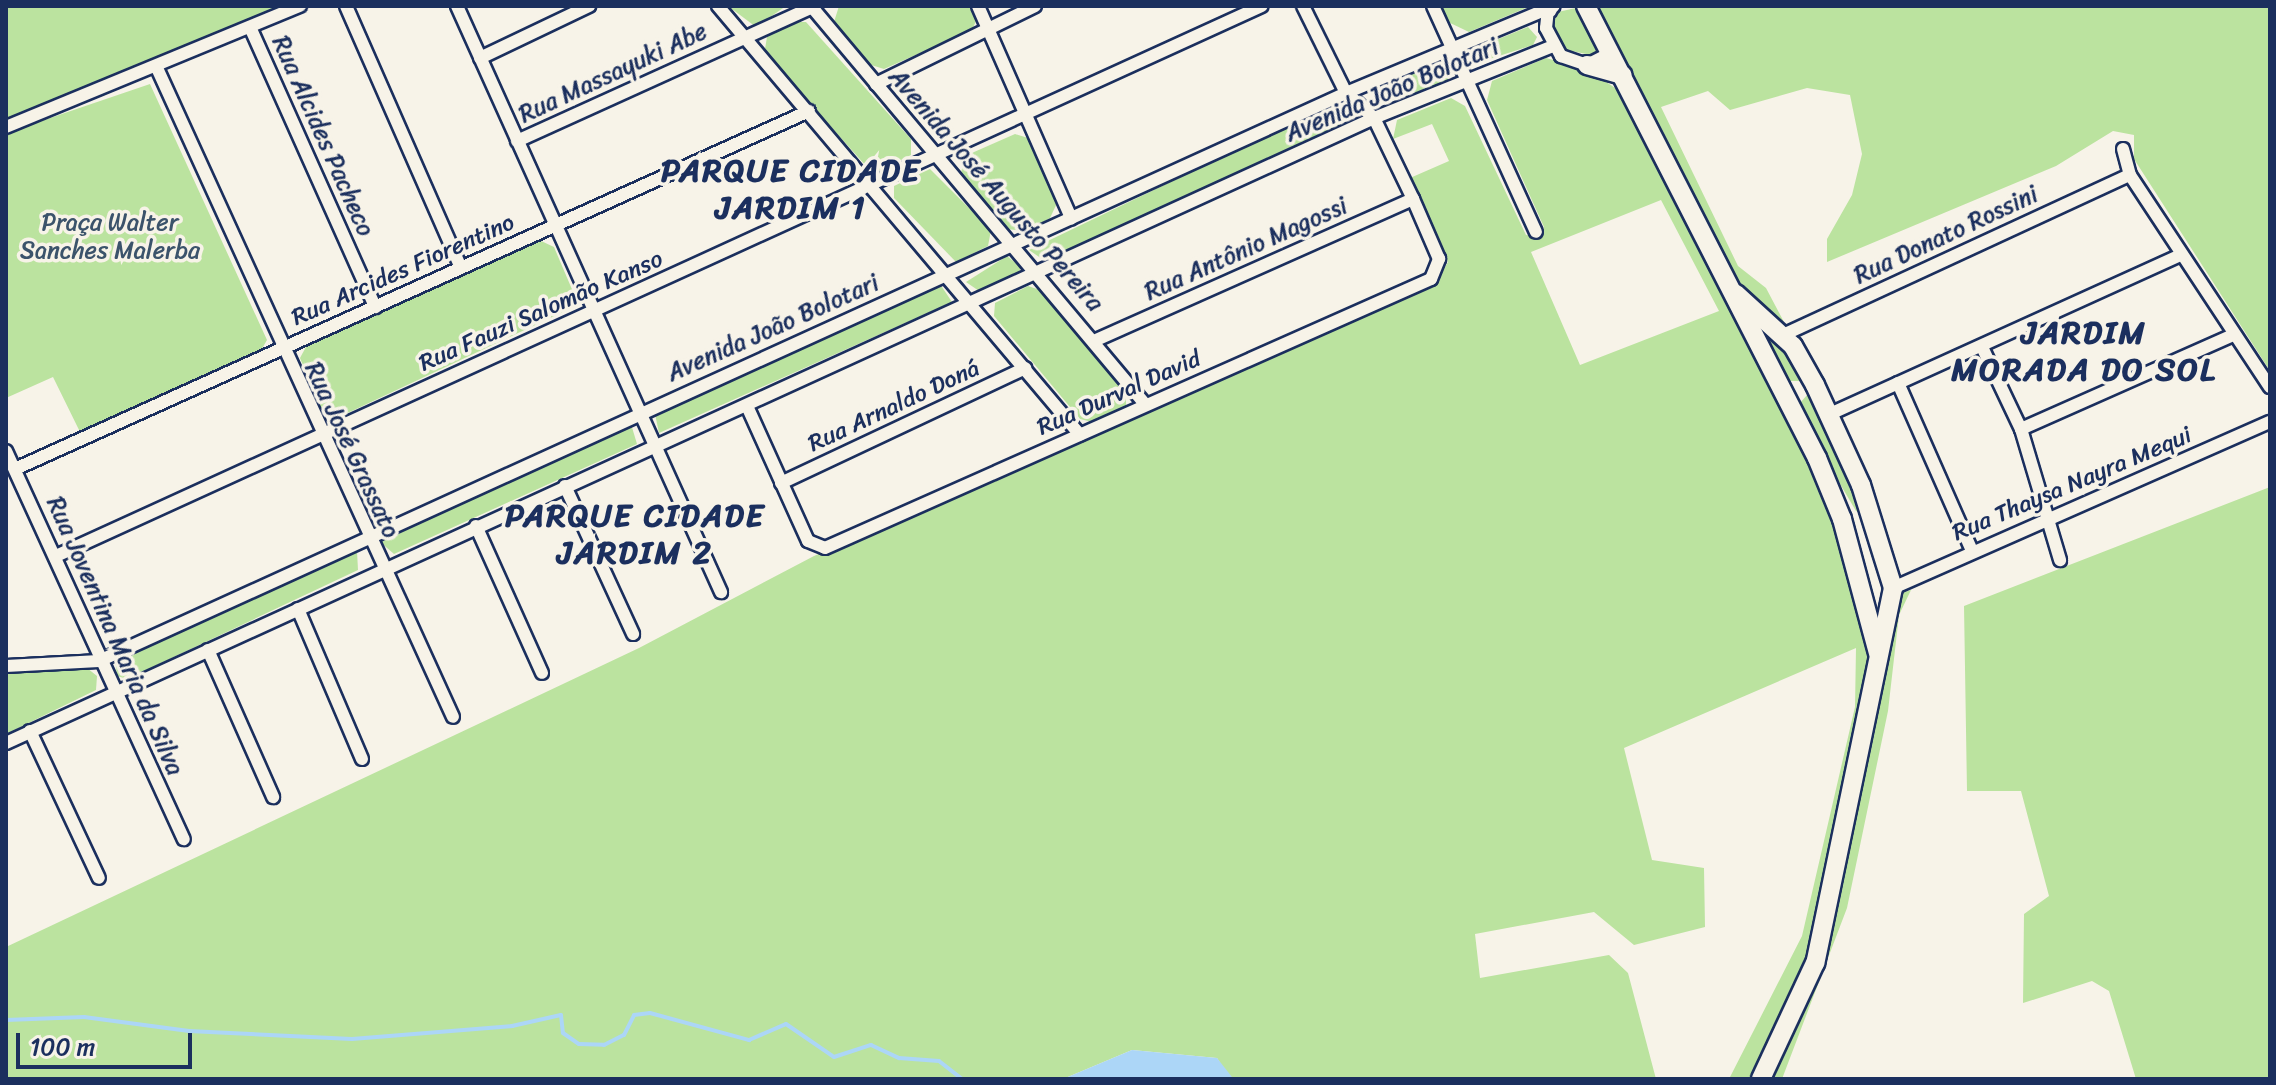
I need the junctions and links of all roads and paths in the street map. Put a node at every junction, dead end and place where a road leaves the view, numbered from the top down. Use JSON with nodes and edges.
{"nodes":[{"id":1,"x":300,"y":6,"type":"edge"},
{"id":2,"x":346,"y":6,"type":"edge"},
{"id":3,"x":457,"y":6,"type":"edge"},
{"id":4,"x":589,"y":6,"type":"edge"},
{"id":5,"x":718,"y":6,"type":"edge"},
{"id":6,"x":813,"y":6,"type":"edge"},
{"id":7,"x":978,"y":6,"type":"edge"},
{"id":8,"x":1035,"y":6,"type":"edge"},
{"id":9,"x":1262,"y":6,"type":"edge"},
{"id":10,"x":1303,"y":6,"type":"edge"},
{"id":11,"x":1433,"y":6,"type":"edge"},
{"id":12,"x":1586,"y":6,"type":"edge"},
{"id":13,"x":1551,"y":7,"type":"edge"},
{"id":14,"x":250,"y":27,"type":"junction"},
{"id":15,"x":988,"y":27,"type":"junction"},
{"id":16,"x":746,"y":37,"type":"junction"},
{"id":17,"x":1553,"y":46,"type":"junction"},
{"id":18,"x":1452,"y":48,"type":"junction"},
{"id":19,"x":1611,"y":53,"type":"junction"},
{"id":20,"x":480,"y":58,"type":"junction"},
{"id":21,"x":1587,"y":65,"type":"junction"},
{"id":22,"x":157,"y":68,"type":"junction"},
{"id":23,"x":1623,"y":75,"type":"junction"},
{"id":24,"x":1467,"y":79,"type":"junction"},
{"id":25,"x":876,"y":84,"type":"junction"},
{"id":26,"x":1346,"y":93,"type":"junction"},
{"id":27,"x":809,"y":111,"type":"junction"},
{"id":28,"x":1026,"y":116,"type":"junction"},
{"id":29,"x":1374,"y":118,"type":"junction"},
{"id":30,"x":6,"y":127,"type":"edge"},
{"id":31,"x":517,"y":141,"type":"junction"},
{"id":32,"x":2123,"y":149,"type":"dead end"},
{"id":33,"x":936,"y":155,"type":"junction"},
{"id":34,"x":2130,"y":175,"type":"junction"},
{"id":35,"x":870,"y":183,"type":"junction"},
{"id":36,"x":1413,"y":199,"type":"junction"},
{"id":37,"x":1071,"y":218,"type":"junction"},
{"id":38,"x":555,"y":226,"type":"junction"},
{"id":39,"x":1536,"y":232,"type":"dead end"},
{"id":40,"x":1012,"y":244,"type":"junction"},
{"id":41,"x":2180,"y":255,"type":"junction"},
{"id":42,"x":461,"y":268,"type":"junction"},
{"id":43,"x":1040,"y":271,"type":"junction"},
{"id":44,"x":944,"y":275,"type":"junction"},
{"id":45,"x":1736,"y":294,"type":"junction"},
{"id":46,"x":970,"y":304,"type":"junction"},
{"id":47,"x":375,"y":307,"type":"junction"},
{"id":48,"x":593,"y":312,"type":"junction"},
{"id":49,"x":2233,"y":335,"type":"junction"},
{"id":50,"x":1781,"y":336,"type":"junction"},
{"id":51,"x":1096,"y":340,"type":"junction"},
{"id":52,"x":1982,"y":347,"type":"junction"},
{"id":53,"x":281,"y":349,"type":"junction"},
{"id":54,"x":1025,"y":368,"type":"junction"},
{"id":55,"x":1898,"y":383,"type":"junction"},
{"id":56,"x":1815,"y":385,"type":"junction"},
{"id":57,"x":2270,"y":387,"type":"edge"},
{"id":58,"x":1788,"y":398,"type":"junction"},
{"id":59,"x":1145,"y":404,"type":"junction"},
{"id":60,"x":747,"y":406,"type":"junction"},
{"id":61,"x":640,"y":412,"type":"junction"},
{"id":62,"x":1830,"y":414,"type":"junction"},
{"id":63,"x":2270,"y":422,"type":"edge"},
{"id":64,"x":2021,"y":429,"type":"junction"},
{"id":65,"x":321,"y":434,"type":"junction"},
{"id":66,"x":1080,"y":435,"type":"junction"},
{"id":67,"x":656,"y":446,"type":"junction"},
{"id":68,"x":6,"y":451,"type":"edge"},
{"id":69,"x":1817,"y":458,"type":"junction"},
{"id":70,"x":15,"y":469,"type":"junction"},
{"id":71,"x":781,"y":483,"type":"junction"},
{"id":72,"x":565,"y":486,"type":"junction"},
{"id":73,"x":1871,"y":516,"type":"junction"},
{"id":74,"x":2043,"y":522,"type":"junction"},
{"id":75,"x":476,"y":526,"type":"junction"},
{"id":76,"x":366,"y":533,"type":"junction"},
{"id":77,"x":1972,"y":551,"type":"junction"},
{"id":78,"x":56,"y":556,"type":"junction"},
{"id":79,"x":2060,"y":560,"type":"dead end"},
{"id":80,"x":382,"y":569,"type":"junction"},
{"id":81,"x":1893,"y":588,"type":"junction"},
{"id":82,"x":721,"y":592,"type":"dead end"},
{"id":83,"x":298,"y":609,"type":"junction"},
{"id":84,"x":633,"y":634,"type":"dead end"},
{"id":85,"x":208,"y":650,"type":"junction"},
{"id":86,"x":99,"y":661,"type":"junction"},
{"id":87,"x":1878,"y":663,"type":"junction"},
{"id":88,"x":6,"y":666,"type":"edge"},
{"id":89,"x":542,"y":673,"type":"dead end"},
{"id":90,"x":113,"y":692,"type":"junction"},
{"id":91,"x":453,"y":717,"type":"dead end"},
{"id":92,"x":30,"y":731,"type":"junction"},
{"id":93,"x":6,"y":743,"type":"edge"},
{"id":94,"x":362,"y":759,"type":"dead end"},
{"id":95,"x":273,"y":797,"type":"dead end"},
{"id":96,"x":184,"y":839,"type":"dead end"},
{"id":97,"x":99,"y":878,"type":"dead end"},
{"id":98,"x":1761,"y":1079,"type":"edge"}],
"edges":[{"from":1,"to":14,"type":"street"},
{"from":2,"to":42,"type":"street"},
{"from":3,"to":20,"type":"street"},
{"from":4,"to":20,"type":"street"},
{"from":5,"to":16,"type":"street"},
{"from":6,"to":16,"type":"street","name":"Rua Massayuki Abe"},
{"from":6,"to":25,"type":"street","name":"Avenida José Augusto Pereira"},
{"from":7,"to":15,"type":"street"},
{"from":8,"to":15,"type":"street"},
{"from":9,"to":28,"type":"street","name":"Rua Fauzi Salomão Kanso"},
{"from":10,"to":26,"type":"street"},
{"from":11,"to":18,"type":"street"},
{"from":12,"to":19,"type":"main road"},
{"from":13,"to":17,"type":"street"},
{"from":13,"to":18,"type":"street","name":"Avenida João Bolotari"},
{"from":14,"to":22,"type":"street"},
{"from":14,"to":47,"type":"street","name":"Rua Alcides Pacheco"},
{"from":15,"to":25,"type":"street"},
{"from":15,"to":28,"type":"street"},
{"from":16,"to":27,"type":"street"},
{"from":16,"to":31,"type":"street","name":"Rua Massayuki Abe"},
{"from":17,"to":21,"type":"street"},
{"from":17,"to":24,"type":"street","name":"Avenida João Bolotari"},
{"from":18,"to":24,"type":"street"},
{"from":18,"to":26,"type":"street","name":"Avenida João Bolotari"},
{"from":19,"to":21,"type":"street"},
{"from":19,"to":23,"type":"main road"},
{"from":20,"to":31,"type":"street"},
{"from":21,"to":23,"type":"main road"},
{"from":22,"to":30,"type":"street"},
{"from":22,"to":53,"type":"street","name":"Rua José Grassato"},
{"from":23,"to":45,"type":"main road"},
{"from":24,"to":29,"type":"street","name":"Avenida João Bolotari"},
{"from":24,"to":39,"type":"street"},
{"from":25,"to":33,"type":"street","name":"Avenida José Augusto Pereira"},
{"from":26,"to":29,"type":"street"},
{"from":26,"to":37,"type":"street","name":"Avenida João Bolotari"},
{"from":27,"to":35,"type":"street"},
{"from":27,"to":38,"type":"street","name":"Rua Arcides Fiorentino"},
{"from":28,"to":33,"type":"street","name":"Rua Fauzi Salomão Kanso"},
{"from":28,"to":37,"type":"street"},
{"from":29,"to":36,"type":"street"},
{"from":29,"to":43,"type":"street","name":"Avenida João Bolotari"},
{"from":31,"to":38,"type":"street"},
{"from":32,"to":34,"type":"street"},
{"from":33,"to":35,"type":"street","name":"Rua Fauzi Salomão Kanso"},
{"from":33,"to":40,"type":"street","name":"Avenida José Augusto Pereira"},
{"from":34,"to":41,"type":"street"},
{"from":34,"to":50,"type":"street","name":"Rua Donato Rossini"},
{"from":35,"to":44,"type":"street"},
{"from":35,"to":48,"type":"street","name":"Rua Fauzi Salomão Kanso"},
{"from":36,"to":51,"type":"street","name":"Rua Antônio Magossi"},
{"from":36,"to":59,"type":"street","name":"Rua Durval David"},
{"from":37,"to":40,"type":"street","name":"Avenida João Bolotari"},
{"from":38,"to":42,"type":"street","name":"Rua Arcides Fiorentino"},
{"from":38,"to":48,"type":"street"},
{"from":40,"to":43,"type":"street","name":"Avenida José Augusto Pereira"},
{"from":40,"to":44,"type":"street","name":"Avenida João Bolotari"},
{"from":41,"to":49,"type":"street"},
{"from":41,"to":52,"type":"street"},
{"from":42,"to":47,"type":"street","name":"Rua Arcides Fiorentino"},
{"from":43,"to":46,"type":"street","name":"Avenida João Bolotari"},
{"from":43,"to":51,"type":"street","name":"Avenida José Augusto Pereira"},
{"from":44,"to":46,"type":"street"},
{"from":44,"to":61,"type":"street","name":"Avenida João Bolotari"},
{"from":45,"to":50,"type":"main road"},
{"from":45,"to":58,"type":"main road"},
{"from":46,"to":54,"type":"street"},
{"from":46,"to":60,"type":"street","name":"Avenida João Bolotari"},
{"from":47,"to":53,"type":"street","name":"Rua Arcides Fiorentino"},
{"from":48,"to":61,"type":"street"},
{"from":48,"to":65,"type":"street","name":"Rua Fauzi Salomão Kanso"},
{"from":49,"to":57,"type":"street"},
{"from":49,"to":64,"type":"street"},
{"from":50,"to":56,"type":"main road"},
{"from":51,"to":59,"type":"street","name":"Avenida José Augusto Pereira"},
{"from":52,"to":55,"type":"street"},
{"from":52,"to":64,"type":"street"},
{"from":53,"to":65,"type":"street","name":"Rua José Grassato"},
{"from":53,"to":70,"type":"street","name":"Rua Arcides Fiorentino"},
{"from":54,"to":66,"type":"street"},
{"from":54,"to":71,"type":"street","name":"Rua Arnaldo Doná"},
{"from":55,"to":62,"type":"street"},
{"from":55,"to":77,"type":"street"},
{"from":56,"to":58,"type":"main road"},
{"from":56,"to":62,"type":"main road"},
{"from":58,"to":69,"type":"main road"},
{"from":59,"to":66,"type":"street","name":"Rua Durval David"},
{"from":60,"to":67,"type":"street","name":"Avenida João Bolotari"},
{"from":60,"to":71,"type":"street"},
{"from":61,"to":67,"type":"street"},
{"from":61,"to":76,"type":"street","name":"Avenida João Bolotari"},
{"from":62,"to":73,"type":"main road"},
{"from":63,"to":74,"type":"street","name":"Rua Thaysa Nayra Mequi"},
{"from":64,"to":74,"type":"street"},
{"from":65,"to":76,"type":"street","name":"Rua José Grassato"},
{"from":65,"to":78,"type":"street","name":"Rua Fauzi Salomão Kanso"},
{"from":66,"to":71,"type":"street","name":"Rua Durval David"},
{"from":67,"to":72,"type":"street","name":"Avenida João Bolotari"},
{"from":67,"to":82,"type":"street"},
{"from":68,"to":70,"type":"street","name":"Rua Joventina Maria da Silva"},
{"from":69,"to":73,"type":"main road"},
{"from":69,"to":87,"type":"main road"},
{"from":70,"to":78,"type":"street","name":"Rua Joventina Maria da Silva"},
{"from":72,"to":75,"type":"street","name":"Avenida João Bolotari"},
{"from":72,"to":84,"type":"street"},
{"from":73,"to":81,"type":"main road"},
{"from":74,"to":77,"type":"street","name":"Rua Thaysa Nayra Mequi"},
{"from":74,"to":79,"type":"street"},
{"from":75,"to":80,"type":"street","name":"Avenida João Bolotari"},
{"from":75,"to":89,"type":"street"},
{"from":76,"to":80,"type":"street","name":"Rua José Grassato"},
{"from":76,"to":86,"type":"street","name":"Avenida João Bolotari"},
{"from":77,"to":81,"type":"street","name":"Rua Thaysa Nayra Mequi"},
{"from":78,"to":86,"type":"street","name":"Rua Joventina Maria da Silva"},
{"from":80,"to":83,"type":"street","name":"Avenida João Bolotari"},
{"from":80,"to":91,"type":"street","name":"Rua José Grassato"},
{"from":81,"to":87,"type":"main road"},
{"from":83,"to":85,"type":"street","name":"Avenida João Bolotari"},
{"from":83,"to":94,"type":"street"},
{"from":85,"to":90,"type":"street","name":"Avenida João Bolotari"},
{"from":85,"to":95,"type":"street"},
{"from":86,"to":88,"type":"street","name":"Avenida João Bolotari"},
{"from":86,"to":90,"type":"street","name":"Rua Joventina Maria da Silva"},
{"from":87,"to":98,"type":"main road"},
{"from":90,"to":92,"type":"street","name":"Avenida João Bolotari"},
{"from":90,"to":96,"type":"street","name":"Rua Joventina Maria da Silva"},
{"from":92,"to":93,"type":"street","name":"Avenida João Bolotari"},
{"from":92,"to":97,"type":"street"}]}
